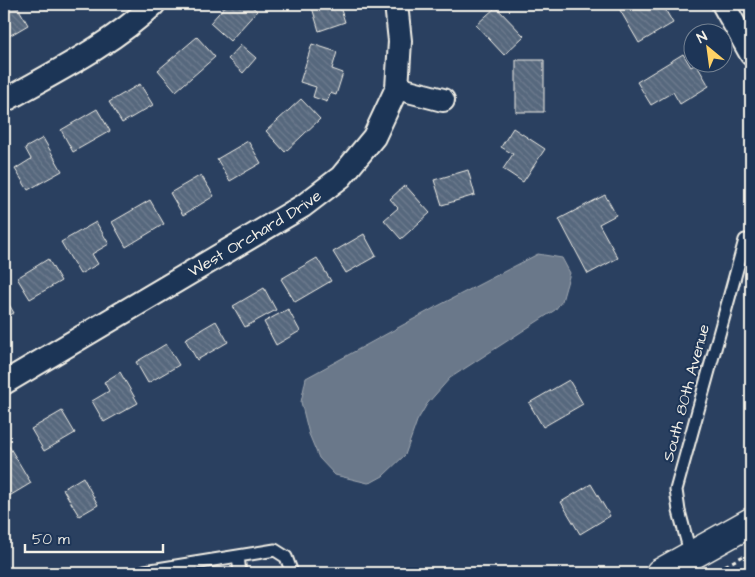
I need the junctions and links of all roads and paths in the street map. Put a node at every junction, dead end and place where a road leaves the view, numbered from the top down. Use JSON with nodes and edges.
{"nodes":[{"id":1,"x":154,"y":4,"type":"edge"},
{"id":2,"x":396,"y":4,"type":"edge"},
{"id":3,"x":723,"y":4,"type":"edge"},
{"id":4,"x":751,"y":54,"type":"edge"},
{"id":5,"x":397,"y":88,"type":"junction"},
{"id":6,"x":443,"y":100,"type":"dead end"},
{"id":7,"x":4,"y":102,"type":"edge"},
{"id":8,"x":745,"y":240,"type":"dead end"},
{"id":9,"x":4,"y":383,"type":"edge"},
{"id":10,"x":751,"y":522,"type":"edge"},
{"id":11,"x":751,"y":552,"type":"edge"},
{"id":12,"x":238,"y":556,"type":"junction"},
{"id":13,"x":701,"y":564,"type":"edge"},
{"id":14,"x":141,"y":573,"type":"edge"},
{"id":15,"x":240,"y":573,"type":"edge"},
{"id":16,"x":292,"y":573,"type":"edge"},
{"id":17,"x":660,"y":573,"type":"edge"}],
"edges":[{"from":1,"to":7,"type":"street"},
{"from":2,"to":5,"type":"street","name":"West Orchard Drive"},
{"from":3,"to":4,"type":"street"},
{"from":5,"to":6,"type":"street"},
{"from":5,"to":9,"type":"street","name":"West Orchard Drive"},
{"from":8,"to":13,"type":"lane","name":"South 80th Avenue"},
{"from":10,"to":13,"type":"street"},
{"from":11,"to":13,"type":"path"},
{"from":12,"to":14,"type":"lane"},
{"from":12,"to":15,"type":"lane"},
{"from":12,"to":16,"type":"lane"},
{"from":13,"to":17,"type":"street"}]}
